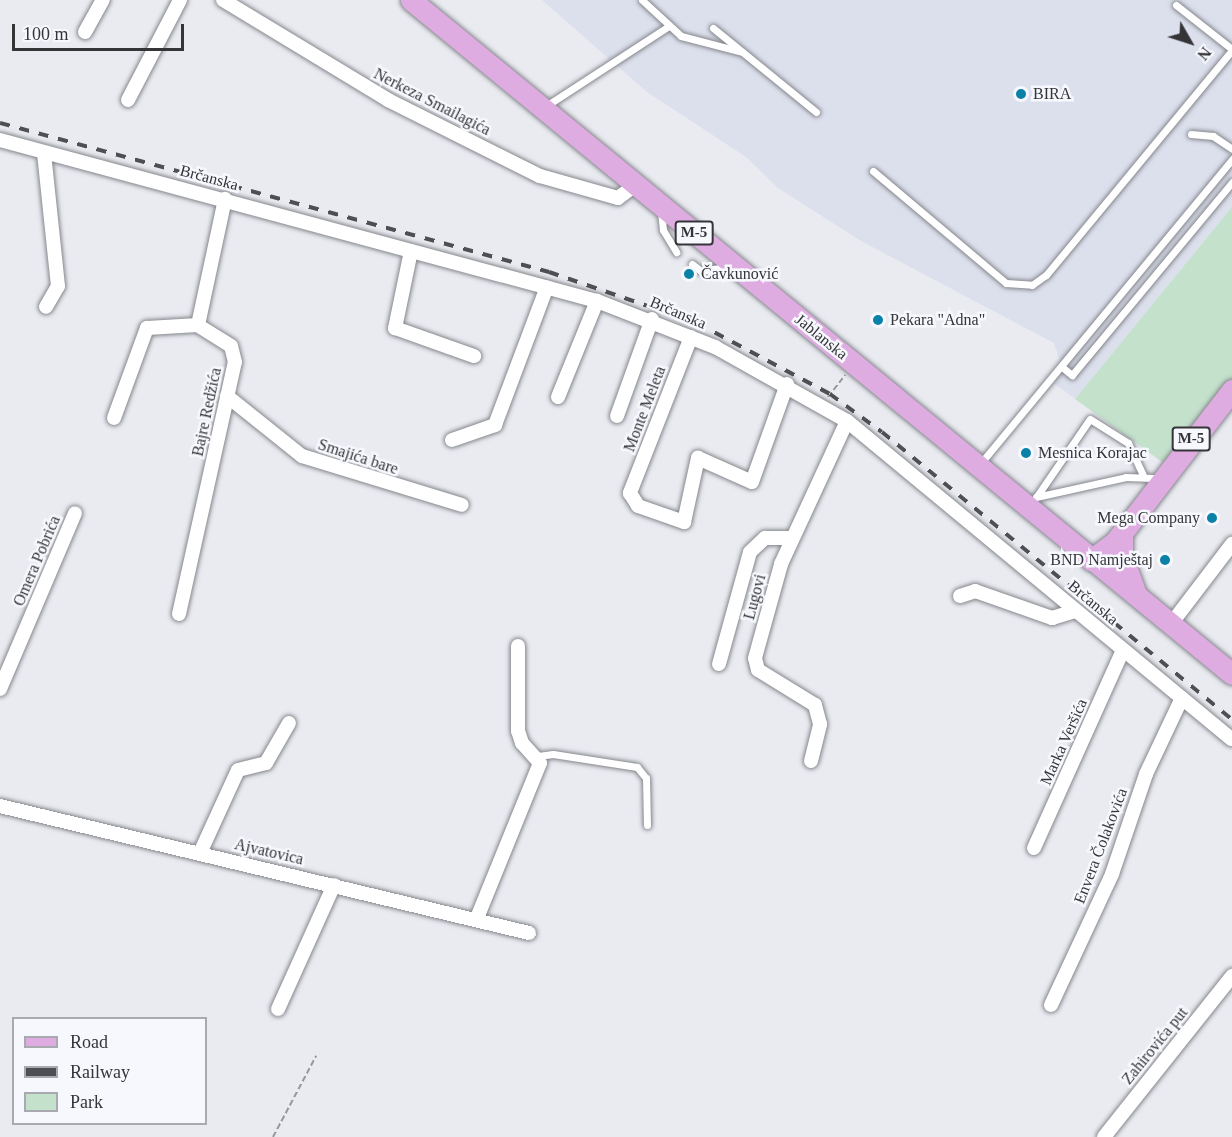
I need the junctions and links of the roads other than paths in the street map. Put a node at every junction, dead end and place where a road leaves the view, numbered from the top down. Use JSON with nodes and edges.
{"nodes":[{"id":1,"x":103,"y":0,"type":"edge"},
{"id":2,"x":180,"y":0,"type":"edge"},
{"id":3,"x":223,"y":0,"type":"edge"},
{"id":4,"x":411,"y":0,"type":"edge"},
{"id":5,"x":642,"y":0,"type":"edge"},
{"id":6,"x":1176,"y":5,"type":"dead end"},
{"id":7,"x":667,"y":27,"type":"junction"},
{"id":8,"x":713,"y":28,"type":"dead end"},
{"id":9,"x":85,"y":32,"type":"dead end"},
{"id":10,"x":1232,"y":49,"type":"edge"},
{"id":11,"x":743,"y":52,"type":"junction"},
{"id":12,"x":128,"y":100,"type":"dead end"},
{"id":13,"x":542,"y":108,"type":"junction"},
{"id":14,"x":816,"y":112,"type":"dead end"},
{"id":15,"x":1191,"y":134,"type":"dead end"},
{"id":16,"x":0,"y":140,"type":"edge"},
{"id":17,"x":1232,"y":149,"type":"edge"},
{"id":18,"x":44,"y":153,"type":"junction"},
{"id":19,"x":1232,"y":159,"type":"edge"},
{"id":20,"x":873,"y":171,"type":"dead end"},
{"id":21,"x":1232,"y":182,"type":"edge"},
{"id":22,"x":634,"y":185,"type":"junction"},
{"id":23,"x":225,"y":199,"type":"junction"},
{"id":24,"x":660,"y":205,"type":"junction"},
{"id":25,"x":411,"y":251,"type":"junction"},
{"id":26,"x":676,"y":252,"type":"dead end"},
{"id":27,"x":692,"y":264,"type":"dead end"},
{"id":28,"x":733,"y":265,"type":"junction"},
{"id":29,"x":547,"y":287,"type":"junction"},
{"id":30,"x":597,"y":301,"type":"junction"},
{"id":31,"x":46,"y":307,"type":"dead end"},
{"id":32,"x":652,"y":319,"type":"junction"},
{"id":33,"x":198,"y":325,"type":"junction"},
{"id":34,"x":691,"y":337,"type":"junction"},
{"id":35,"x":474,"y":356,"type":"dead end"},
{"id":36,"x":1062,"y":367,"type":"junction"},
{"id":37,"x":787,"y":384,"type":"junction"},
{"id":38,"x":1232,"y":390,"type":"edge"},
{"id":39,"x":227,"y":396,"type":"junction"},
{"id":40,"x":558,"y":397,"type":"dead end"},
{"id":41,"x":616,"y":416,"type":"dead end"},
{"id":42,"x":114,"y":418,"type":"dead end"},
{"id":43,"x":847,"y":422,"type":"junction"},
{"id":44,"x":452,"y":440,"type":"dead end"},
{"id":45,"x":978,"y":466,"type":"junction"},
{"id":46,"x":1151,"y":480,"type":"junction"},
{"id":47,"x":1030,"y":499,"type":"junction"},
{"id":48,"x":462,"y":505,"type":"dead end"},
{"id":49,"x":75,"y":513,"type":"dead end"},
{"id":50,"x":1122,"y":533,"type":"junction"},
{"id":51,"x":792,"y":538,"type":"junction"},
{"id":52,"x":1232,"y":544,"type":"edge"},
{"id":53,"x":1089,"y":557,"type":"junction"},
{"id":54,"x":960,"y":596,"type":"dead end"},
{"id":55,"x":1137,"y":597,"type":"junction"},
{"id":56,"x":1075,"y":610,"type":"junction"},
{"id":57,"x":180,"y":614,"type":"dead end"},
{"id":58,"x":1171,"y":624,"type":"junction"},
{"id":59,"x":518,"y":646,"type":"dead end"},
{"id":60,"x":1123,"y":650,"type":"junction"},
{"id":61,"x":719,"y":664,"type":"dead end"},
{"id":62,"x":1232,"y":674,"type":"edge"},
{"id":63,"x":0,"y":689,"type":"edge"},
{"id":64,"x":1182,"y":698,"type":"junction"},
{"id":65,"x":289,"y":723,"type":"dead end"},
{"id":66,"x":1232,"y":740,"type":"edge"},
{"id":67,"x":538,"y":756,"type":"junction"},
{"id":68,"x":811,"y":761,"type":"dead end"},
{"id":69,"x":0,"y":806,"type":"edge"},
{"id":70,"x":647,"y":825,"type":"dead end"},
{"id":71,"x":1034,"y":848,"type":"dead end"},
{"id":72,"x":200,"y":853,"type":"junction"},
{"id":73,"x":334,"y":885,"type":"junction"},
{"id":74,"x":477,"y":918,"type":"junction"},
{"id":75,"x":529,"y":933,"type":"dead end"},
{"id":76,"x":1232,"y":976,"type":"edge"},
{"id":77,"x":1051,"y":1005,"type":"dead end"},
{"id":78,"x":278,"y":1009,"type":"dead end"},
{"id":79,"x":1104,"y":1137,"type":"edge"}],
"edges":[{"from":1,"to":9,"type":"street"},
{"from":2,"to":12,"type":"street"},
{"from":3,"to":22,"type":"street","name":"Nerkeza Smailagića"},
{"from":4,"to":13,"type":"main road","name":"Jablanska","number":"M-5"},
{"from":5,"to":7,"type":"lane"},
{"from":6,"to":10,"type":"lane"},
{"from":7,"to":11,"type":"lane"},
{"from":7,"to":13,"type":"lane"},
{"from":8,"to":11,"type":"lane"},
{"from":10,"to":20,"type":"lane"},
{"from":11,"to":14,"type":"lane"},
{"from":13,"to":22,"type":"main road","name":"Jablanska","number":"M-5"},
{"from":15,"to":17,"type":"lane"},
{"from":16,"to":18,"type":"street","name":"Brčanska"},
{"from":18,"to":23,"type":"street","name":"Brčanska"},
{"from":18,"to":31,"type":"street"},
{"from":19,"to":36,"type":"lane"},
{"from":21,"to":36,"type":"lane"},
{"from":22,"to":24,"type":"main road","name":"Jablanska","number":"M-5"},
{"from":23,"to":25,"type":"street","name":"Brčanska"},
{"from":23,"to":33,"type":"street"},
{"from":24,"to":26,"type":"lane"},
{"from":24,"to":28,"type":"main road","name":"Jablanska","number":"M-5"},
{"from":25,"to":29,"type":"street","name":"Brčanska"},
{"from":25,"to":35,"type":"street"},
{"from":27,"to":28,"type":"lane"},
{"from":28,"to":45,"type":"main road","name":"Jablanska","number":"M-5"},
{"from":29,"to":30,"type":"street","name":"Brčanska"},
{"from":29,"to":44,"type":"street"},
{"from":30,"to":32,"type":"street","name":"Brčanska"},
{"from":30,"to":40,"type":"street"},
{"from":32,"to":34,"type":"street","name":"Brčanska"},
{"from":32,"to":41,"type":"street"},
{"from":33,"to":39,"type":"street","name":"Bajre Redžića"},
{"from":33,"to":42,"type":"street"},
{"from":34,"to":37,"type":"street","name":"Brčanska"},
{"from":34,"to":37,"type":"street","name":"Monte Meleta"},
{"from":36,"to":45,"type":"lane"},
{"from":37,"to":43,"type":"street","name":"Brčanska"},
{"from":38,"to":46,"type":"main road","number":"M-5"},
{"from":39,"to":48,"type":"street","name":"Smajića bare"},
{"from":39,"to":57,"type":"street","name":"Bajre Redžića"},
{"from":43,"to":51,"type":"street","name":"Lugovi"},
{"from":43,"to":56,"type":"street","name":"Brčanska"},
{"from":45,"to":47,"type":"main road","name":"Jablanska","number":"M-5"},
{"from":46,"to":47,"type":"lane"},
{"from":46,"to":47,"type":"lane"},
{"from":46,"to":50,"type":"main road","number":"M-5"},
{"from":46,"to":53,"type":"main road","number":"M-5"},
{"from":47,"to":53,"type":"main road","name":"Jablanska","number":"M-5"},
{"from":49,"to":63,"type":"street","name":"Omera Pobrića"},
{"from":50,"to":53,"type":"main road","number":"M-5"},
{"from":50,"to":55,"type":"main road"},
{"from":51,"to":61,"type":"street"},
{"from":51,"to":68,"type":"street","name":"Lugovi"},
{"from":52,"to":58,"type":"street"},
{"from":53,"to":55,"type":"main road","name":"Jablanska"},
{"from":54,"to":56,"type":"street"},
{"from":55,"to":58,"type":"main road","name":"Jablanska"},
{"from":56,"to":60,"type":"street","name":"Brčanska"},
{"from":58,"to":62,"type":"main road","name":"Jablanska"},
{"from":59,"to":67,"type":"street"},
{"from":60,"to":64,"type":"street","name":"Brčanska"},
{"from":60,"to":71,"type":"street","name":"Marka Veršića"},
{"from":64,"to":66,"type":"street","name":"Brčanska"},
{"from":64,"to":77,"type":"street","name":"Envera Čolakovića"},
{"from":65,"to":72,"type":"street"},
{"from":67,"to":70,"type":"lane"},
{"from":67,"to":74,"type":"street"},
{"from":69,"to":72,"type":"street","name":"Ajvatovica"},
{"from":72,"to":73,"type":"street","name":"Ajvatovica"},
{"from":73,"to":74,"type":"street","name":"Ajvatovica"},
{"from":73,"to":78,"type":"street"},
{"from":74,"to":75,"type":"street","name":"Ajvatovica"},
{"from":76,"to":79,"type":"street","name":"Zahirovića put"}]}
